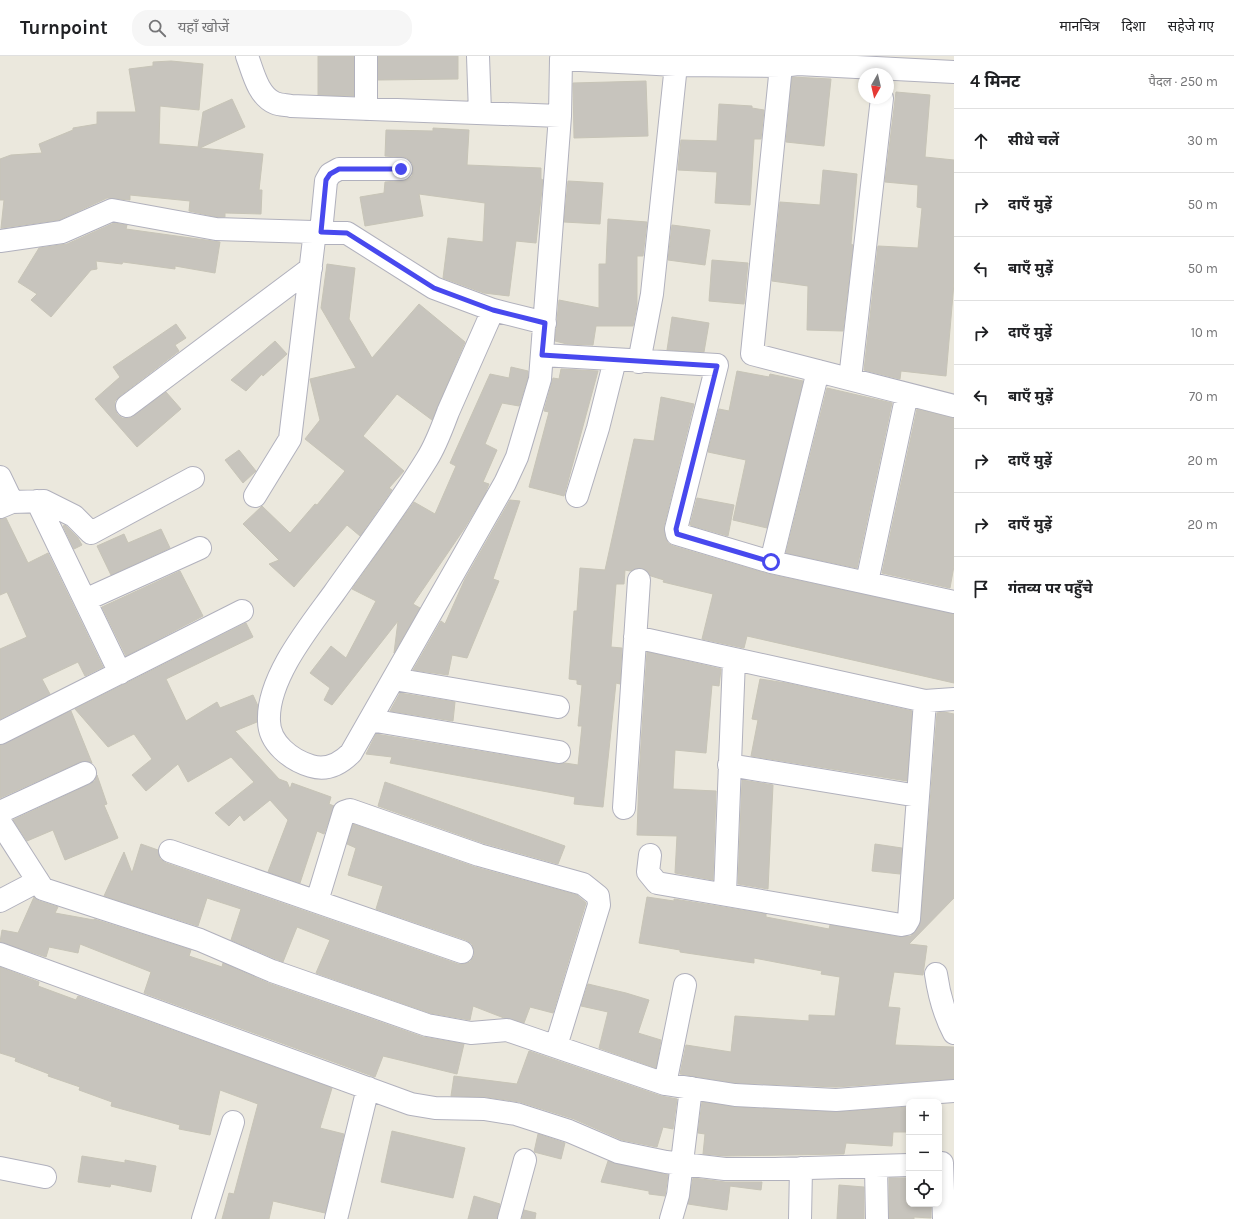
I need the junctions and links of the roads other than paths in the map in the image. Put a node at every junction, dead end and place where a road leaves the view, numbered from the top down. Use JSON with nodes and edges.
{"nodes":[{"id":1,"x":248,"y":56,"type":"edge"},
{"id":2,"x":366,"y":56,"type":"edge"},
{"id":3,"x":478,"y":56,"type":"edge"},
{"id":4,"x":700,"y":60,"type":"edge"},
{"id":5,"x":792,"y":62,"type":"edge"},
{"id":6,"x":676,"y":65,"type":"junction"},
{"id":7,"x":943,"y":66,"type":"edge"},
{"id":8,"x":858,"y":69,"type":"edge"},
{"id":9,"x":894,"y":71,"type":"edge"},
{"id":10,"x":881,"y":104,"type":"edge"},
{"id":11,"x":366,"y":109,"type":"junction"},
{"id":12,"x":480,"y":113,"type":"junction"},
{"id":13,"x":560,"y":116,"type":"junction"},
{"id":14,"x":401,"y":169,"type":"dead end"},
{"id":15,"x":318,"y":231,"type":"junction"},
{"id":16,"x":0,"y":241,"type":"edge"},
{"id":17,"x":311,"y":268,"type":"junction"},
{"id":18,"x":493,"y":310,"type":"junction"},
{"id":19,"x":545,"y":323,"type":"junction"},
{"id":20,"x":542,"y":355,"type":"junction"},
{"id":21,"x":615,"y":360,"type":"junction"},
{"id":22,"x":639,"y":362,"type":"junction"},
{"id":23,"x":818,"y":371,"type":"junction"},
{"id":24,"x":850,"y":379,"type":"junction"},
{"id":25,"x":908,"y":394,"type":"junction"},
{"id":26,"x":127,"y":406,"type":"dead end"},
{"id":27,"x":954,"y":406,"type":"edge"},
{"id":28,"x":0,"y":477,"type":"edge"},
{"id":29,"x":193,"y":478,"type":"dead end"},
{"id":30,"x":255,"y":496,"type":"dead end"},
{"id":31,"x":577,"y":496,"type":"dead end"},
{"id":32,"x":37,"y":501,"type":"junction"},
{"id":33,"x":6,"y":504,"type":"edge"},
{"id":34,"x":200,"y":548,"type":"dead end"},
{"id":35,"x":771,"y":562,"type":"junction"},
{"id":36,"x":639,"y":580,"type":"dead end"},
{"id":37,"x":867,"y":582,"type":"junction"},
{"id":38,"x":85,"y":600,"type":"junction"},
{"id":39,"x":954,"y":602,"type":"edge"},
{"id":40,"x":242,"y":611,"type":"dead end"},
{"id":41,"x":635,"y":637,"type":"junction"},
{"id":42,"x":734,"y":658,"type":"junction"},
{"id":43,"x":120,"y":673,"type":"junction"},
{"id":44,"x":394,"y":679,"type":"junction"},
{"id":45,"x":954,"y":699,"type":"edge"},
{"id":46,"x":925,"y":701,"type":"junction"},
{"id":47,"x":558,"y":707,"type":"dead end"},
{"id":48,"x":370,"y":720,"type":"junction"},
{"id":49,"x":0,"y":733,"type":"edge"},
{"id":50,"x":560,"y":752,"type":"dead end"},
{"id":51,"x":729,"y":765,"type":"junction"},
{"id":52,"x":85,"y":773,"type":"dead end"},
{"id":53,"x":918,"y":796,"type":"junction"},
{"id":54,"x":624,"y":808,"type":"dead end"},
{"id":55,"x":0,"y":812,"type":"edge"},
{"id":56,"x":0,"y":822,"type":"edge"},
{"id":57,"x":170,"y":851,"type":"dead end"},
{"id":58,"x":650,"y":855,"type":"dead end"},
{"id":59,"x":38,"y":881,"type":"junction"},
{"id":60,"x":725,"y":894,"type":"junction"},
{"id":61,"x":0,"y":901,"type":"edge"},
{"id":62,"x":317,"y":901,"type":"junction"},
{"id":63,"x":462,"y":952,"type":"dead end"},
{"id":64,"x":0,"y":954,"type":"edge"},
{"id":65,"x":936,"y":974,"type":"dead end"},
{"id":66,"x":685,"y":985,"type":"dead end"},
{"id":67,"x":954,"y":1033,"type":"edge"},
{"id":68,"x":556,"y":1046,"type":"junction"},
{"id":69,"x":665,"y":1084,"type":"junction"},
{"id":70,"x":368,"y":1088,"type":"junction"},
{"id":71,"x":691,"y":1088,"type":"junction"},
{"id":72,"x":954,"y":1091,"type":"edge"},
{"id":73,"x":233,"y":1122,"type":"dead end"},
{"id":74,"x":525,"y":1160,"type":"dead end"},
{"id":75,"x":945,"y":1162,"type":"edge"},
{"id":76,"x":681,"y":1164,"type":"junction"},
{"id":77,"x":906,"y":1165,"type":"edge"},
{"id":78,"x":876,"y":1167,"type":"junction"},
{"id":79,"x":0,"y":1168,"type":"edge"},
{"id":80,"x":801,"y":1168,"type":"junction"},
{"id":81,"x":45,"y":1177,"type":"dead end"},
{"id":82,"x":203,"y":1219,"type":"edge"},
{"id":83,"x":336,"y":1219,"type":"edge"},
{"id":84,"x":509,"y":1219,"type":"edge"},
{"id":85,"x":671,"y":1219,"type":"edge"},
{"id":86,"x":800,"y":1219,"type":"edge"},
{"id":87,"x":877,"y":1219,"type":"edge"},
{"id":88,"x":944,"y":1219,"type":"edge"}],
"edges":[{"from":1,"to":11,"type":"street"},
{"from":2,"to":11,"type":"street"},
{"from":3,"to":12,"type":"street"},
{"from":4,"to":5,"type":"street"},
{"from":4,"to":6,"type":"street"},
{"from":5,"to":8,"type":"street"},
{"from":5,"to":23,"type":"street"},
{"from":6,"to":13,"type":"street"},
{"from":6,"to":22,"type":"street"},
{"from":7,"to":9,"type":"street"},
{"from":10,"to":24,"type":"street"},
{"from":11,"to":12,"type":"street"},
{"from":12,"to":13,"type":"street"},
{"from":13,"to":19,"type":"street"},
{"from":14,"to":15,"type":"street"},
{"from":15,"to":16,"type":"street"},
{"from":15,"to":17,"type":"street"},
{"from":15,"to":18,"type":"street"},
{"from":17,"to":26,"type":"street"},
{"from":17,"to":30,"type":"street"},
{"from":18,"to":19,"type":"street"},
{"from":18,"to":48,"type":"street"},
{"from":19,"to":20,"type":"street"},
{"from":20,"to":21,"type":"street"},
{"from":20,"to":44,"type":"street"},
{"from":21,"to":22,"type":"street"},
{"from":21,"to":31,"type":"street"},
{"from":22,"to":35,"type":"street"},
{"from":23,"to":24,"type":"street"},
{"from":23,"to":35,"type":"street"},
{"from":24,"to":25,"type":"street"},
{"from":25,"to":27,"type":"street"},
{"from":25,"to":37,"type":"street"},
{"from":28,"to":33,"type":"street"},
{"from":29,"to":32,"type":"street"},
{"from":32,"to":33,"type":"street"},
{"from":32,"to":38,"type":"street"},
{"from":34,"to":38,"type":"street"},
{"from":35,"to":37,"type":"street"},
{"from":36,"to":41,"type":"street"},
{"from":37,"to":39,"type":"street"},
{"from":38,"to":43,"type":"street"},
{"from":40,"to":43,"type":"street"},
{"from":41,"to":42,"type":"street"},
{"from":41,"to":54,"type":"street"},
{"from":42,"to":46,"type":"street"},
{"from":42,"to":51,"type":"street"},
{"from":43,"to":49,"type":"street"},
{"from":44,"to":47,"type":"street"},
{"from":44,"to":48,"type":"street"},
{"from":45,"to":46,"type":"street"},
{"from":46,"to":53,"type":"street"},
{"from":48,"to":50,"type":"street"},
{"from":51,"to":53,"type":"street"},
{"from":51,"to":60,"type":"street"},
{"from":52,"to":55,"type":"street"},
{"from":53,"to":60,"type":"street"},
{"from":56,"to":59,"type":"street"},
{"from":57,"to":62,"type":"street"},
{"from":58,"to":60,"type":"street"},
{"from":59,"to":61,"type":"street"},
{"from":59,"to":68,"type":"street"},
{"from":62,"to":63,"type":"street"},
{"from":62,"to":68,"type":"street"},
{"from":64,"to":70,"type":"street"},
{"from":65,"to":67,"type":"street"},
{"from":66,"to":69,"type":"street"},
{"from":68,"to":69,"type":"street"},
{"from":69,"to":71,"type":"street"},
{"from":70,"to":76,"type":"street"},
{"from":70,"to":83,"type":"street"},
{"from":71,"to":72,"type":"street"},
{"from":71,"to":76,"type":"street"},
{"from":73,"to":82,"type":"street"},
{"from":74,"to":84,"type":"street"},
{"from":75,"to":88,"type":"street"},
{"from":76,"to":80,"type":"street"},
{"from":76,"to":85,"type":"street"},
{"from":77,"to":78,"type":"street"},
{"from":78,"to":80,"type":"street"},
{"from":78,"to":87,"type":"street"},
{"from":79,"to":81,"type":"street"},
{"from":80,"to":86,"type":"street"}]}
